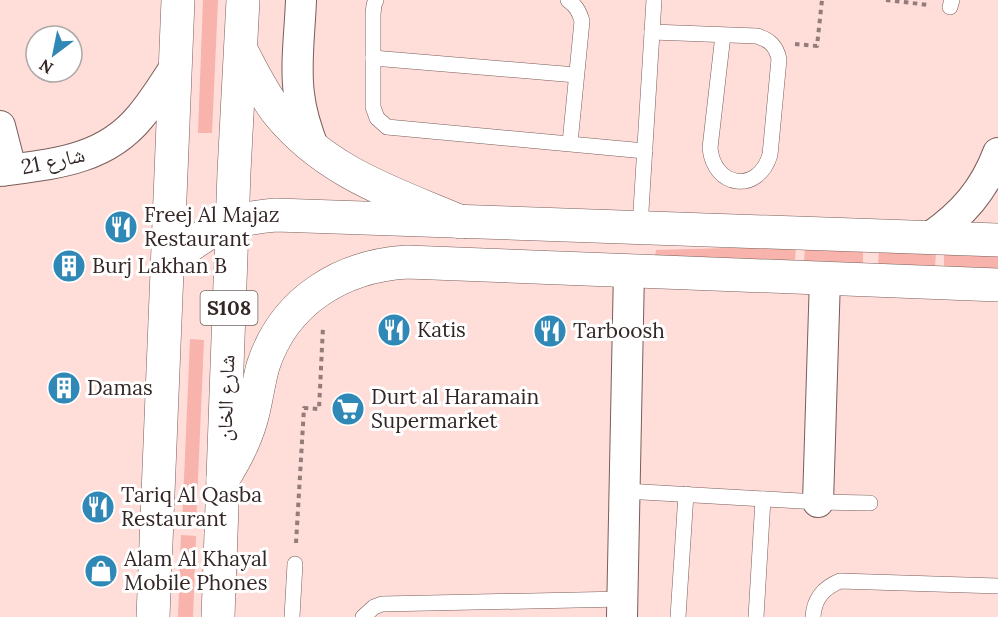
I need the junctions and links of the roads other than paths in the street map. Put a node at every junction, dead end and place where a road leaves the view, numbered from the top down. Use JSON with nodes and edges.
{"nodes":[{"id":1,"x":178,"y":0,"type":"edge"},
{"id":2,"x":243,"y":0,"type":"edge"},
{"id":3,"x":301,"y":0,"type":"edge"},
{"id":4,"x":376,"y":0,"type":"edge"},
{"id":5,"x":568,"y":0,"type":"edge"},
{"id":6,"x":654,"y":0,"type":"edge"},
{"id":7,"x":652,"y":33,"type":"junction"},
{"id":8,"x":723,"y":35,"type":"junction"},
{"id":9,"x":241,"y":50,"type":"junction"},
{"id":10,"x":373,"y":58,"type":"junction"},
{"id":11,"x":175,"y":67,"type":"junction"},
{"id":12,"x":576,"y":75,"type":"junction"},
{"id":13,"x":0,"y":126,"type":"edge"},
{"id":14,"x":570,"y":143,"type":"junction"},
{"id":15,"x":314,"y":149,"type":"junction"},
{"id":16,"x":645,"y":151,"type":"junction"},
{"id":17,"x":996,"y":167,"type":"edge"},
{"id":18,"x":5,"y":170,"type":"edge"},
{"id":19,"x":232,"y":222,"type":"junction"},
{"id":20,"x":461,"y":222,"type":"junction"},
{"id":21,"x":640,"y":227,"type":"junction"},
{"id":22,"x":930,"y":237,"type":"junction"},
{"id":23,"x":998,"y":240,"type":"edge"},
{"id":24,"x":167,"y":266,"type":"junction"},
{"id":25,"x":628,"y":270,"type":"junction"},
{"id":26,"x":825,"y":278,"type":"junction"},
{"id":27,"x":998,"y":285,"type":"edge"},
{"id":28,"x":223,"y":479,"type":"junction"},
{"id":29,"x":625,"y":491,"type":"junction"},
{"id":30,"x":686,"y":494,"type":"junction"},
{"id":31,"x":763,"y":499,"type":"junction"},
{"id":32,"x":818,"y":502,"type":"junction"},
{"id":33,"x":870,"y":503,"type":"dead end"},
{"id":34,"x":295,"y":564,"type":"road end"},
{"id":35,"x":998,"y":586,"type":"edge"},
{"id":36,"x":622,"y":608,"type":"edge"},
{"id":37,"x":153,"y":617,"type":"edge"},
{"id":38,"x":218,"y":617,"type":"edge"},
{"id":39,"x":292,"y":617,"type":"edge"},
{"id":40,"x":363,"y":617,"type":"edge"},
{"id":41,"x":678,"y":617,"type":"edge"},
{"id":42,"x":756,"y":617,"type":"edge"},
{"id":43,"x":813,"y":617,"type":"edge"}],
"edges":[{"from":1,"to":11,"type":"street"},
{"from":2,"to":9,"type":"street","name":"شارع الخان","number":"S108"},
{"from":3,"to":15,"type":"street"},
{"from":4,"to":10,"type":"lane"},
{"from":5,"to":12,"type":"lane"},
{"from":6,"to":7,"type":"lane"},
{"from":7,"to":8,"type":"lane"},
{"from":7,"to":16,"type":"lane"},
{"from":8,"to":8,"type":"lane"},
{"from":9,"to":15,"type":"street"},
{"from":9,"to":19,"type":"street","name":"شارع الخان","number":"S108"},
{"from":10,"to":12,"type":"lane"},
{"from":10,"to":14,"type":"lane"},
{"from":11,"to":18,"type":"street","name":"شارع 21"},
{"from":11,"to":24,"type":"street"},
{"from":12,"to":14,"type":"lane"},
{"from":13,"to":18,"type":"street"},
{"from":14,"to":16,"type":"lane"},
{"from":15,"to":20,"type":"street"},
{"from":16,"to":21,"type":"lane"},
{"from":17,"to":22,"type":"street"},
{"from":19,"to":20,"type":"street"},
{"from":19,"to":24,"type":"street"},
{"from":19,"to":28,"type":"street","name":"شارع الخان","number":"S108"},
{"from":20,"to":21,"type":"street"},
{"from":21,"to":22,"type":"street"},
{"from":22,"to":23,"type":"street"},
{"from":24,"to":37,"type":"street"},
{"from":25,"to":26,"type":"street"},
{"from":25,"to":28,"type":"street"},
{"from":25,"to":29,"type":"street"},
{"from":26,"to":27,"type":"street"},
{"from":26,"to":32,"type":"street"},
{"from":28,"to":38,"type":"street","name":"شارع الخان","number":"S108"},
{"from":29,"to":30,"type":"lane"},
{"from":29,"to":36,"type":"street"},
{"from":30,"to":31,"type":"lane"},
{"from":30,"to":41,"type":"lane"},
{"from":31,"to":32,"type":"lane"},
{"from":31,"to":42,"type":"lane"},
{"from":32,"to":33,"type":"lane"},
{"from":34,"to":39,"type":"lane"},
{"from":35,"to":43,"type":"lane"},
{"from":36,"to":40,"type":"lane"}]}
